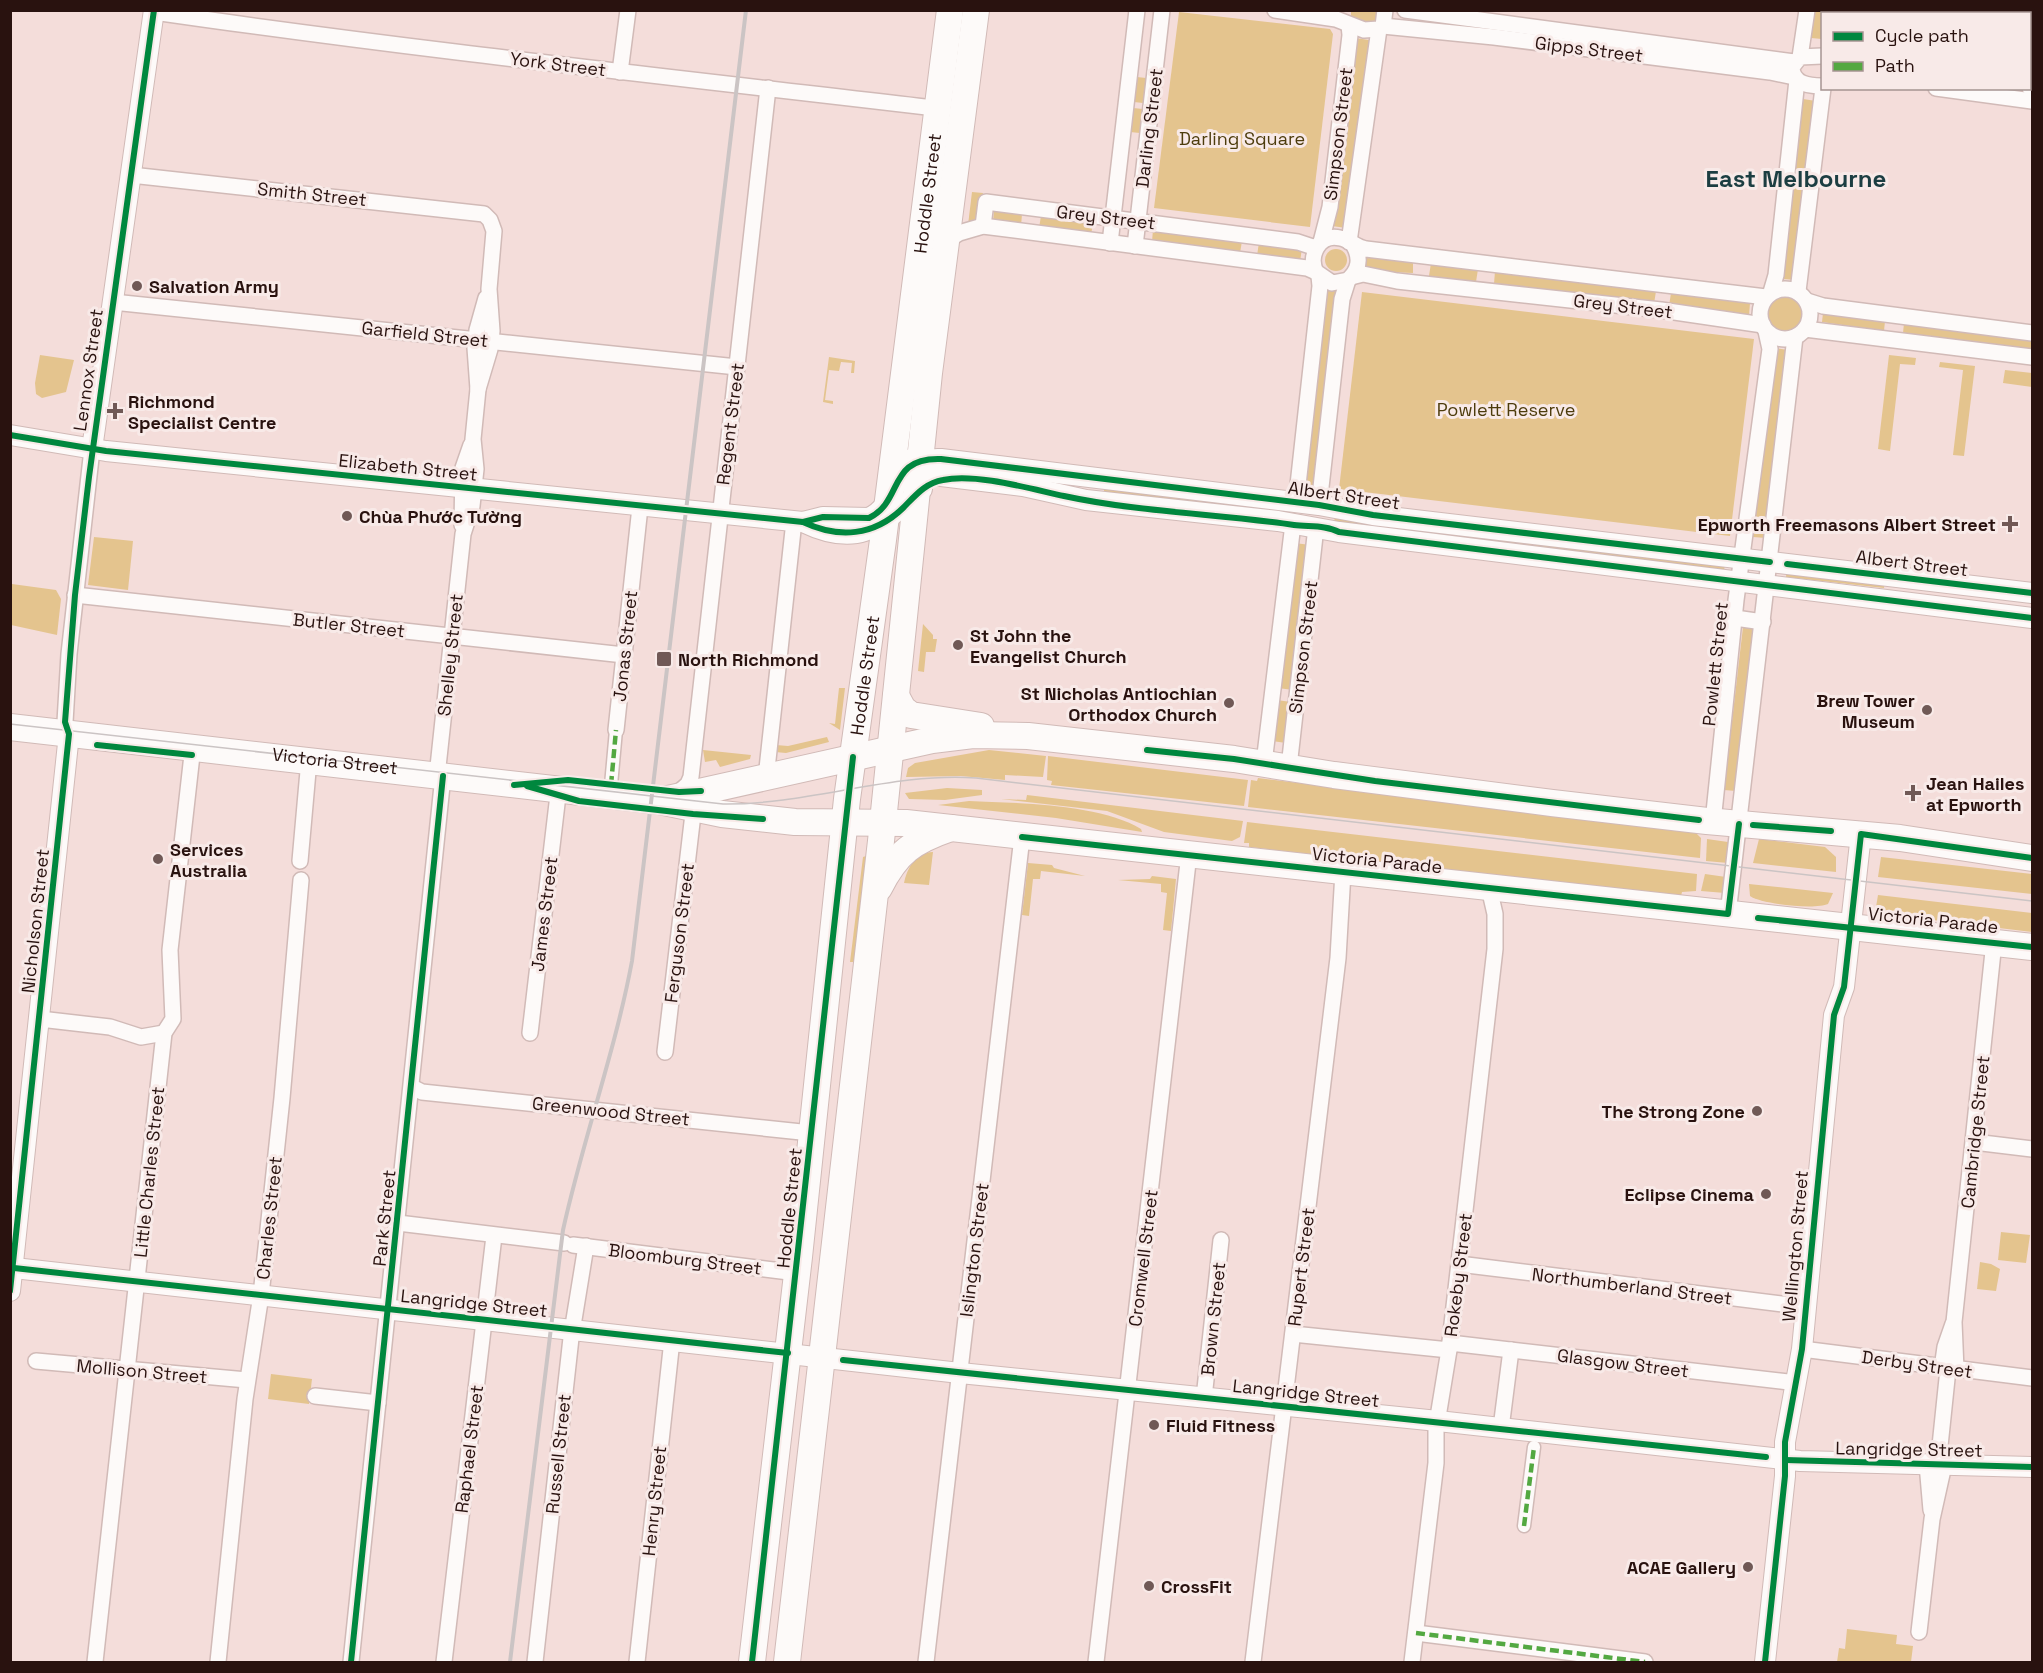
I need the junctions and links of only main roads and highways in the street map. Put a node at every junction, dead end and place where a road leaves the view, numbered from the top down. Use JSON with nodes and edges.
{"nodes":[{"id":1,"x":950,"y":10,"type":"edge"},
{"id":2,"x":976,"y":10,"type":"edge"},
{"id":3,"x":896,"y":696,"type":"junction"},
{"id":4,"x":10,"y":717,"type":"edge"},
{"id":5,"x":10,"y":727,"type":"edge"},
{"id":6,"x":69,"y":734,"type":"junction"},
{"id":7,"x":1028,"y":736,"type":"junction"},
{"id":8,"x":891,"y":749,"type":"junction"},
{"id":9,"x":257,"y":755,"type":"junction"},
{"id":10,"x":853,"y":757,"type":"junction"},
{"id":11,"x":521,"y":785,"type":"junction"},
{"id":12,"x":683,"y":800,"type":"junction"},
{"id":13,"x":722,"y":814,"type":"junction"},
{"id":14,"x":883,"y":822,"type":"junction"},
{"id":15,"x":844,"y":824,"type":"junction"},
{"id":16,"x":951,"y":828,"type":"junction"},
{"id":17,"x":2032,"y":858,"type":"edge"},
{"id":18,"x":874,"y":902,"type":"junction"},
{"id":19,"x":2032,"y":947,"type":"edge"},
{"id":20,"x":752,"y":1662,"type":"edge"},
{"id":21,"x":787,"y":1662,"type":"edge"}],
"edges":[{"from":1,"to":10,"type":"main road","name":"Hoddle Street"},
{"from":2,"to":3,"type":"main road","name":"Hoddle Street"},
{"from":3,"to":7,"type":"main road"},
{"from":3,"to":8,"type":"main road","name":"Hoddle Street"},
{"from":4,"to":6,"type":"main road"},
{"from":5,"to":6,"type":"main road","name":"Victoria Street"},
{"from":6,"to":9,"type":"main road","name":"Victoria Street"},
{"from":6,"to":9,"type":"main road"},
{"from":7,"to":8,"type":"main road"},
{"from":7,"to":17,"type":"main road"},
{"from":8,"to":10,"type":"main road","name":"Victoria Street"},
{"from":8,"to":14,"type":"main road","name":"Hoddle Street"},
{"from":9,"to":11,"type":"main road","name":"Victoria Street"},
{"from":10,"to":12,"type":"main road","name":"Victoria Street"},
{"from":10,"to":15,"type":"main road","name":"Hoddle Street"},
{"from":11,"to":12,"type":"main road","name":"Victoria Street"},
{"from":11,"to":12,"type":"main road"},
{"from":11,"to":12,"type":"main road"},
{"from":12,"to":13,"type":"main road"},
{"from":12,"to":13,"type":"main road","name":"Victoria Street"},
{"from":13,"to":15,"type":"main road","name":"Victoria Street"},
{"from":14,"to":15,"type":"main road","name":"Victoria Street"},
{"from":14,"to":16,"type":"main road","name":"Victoria Parade"},
{"from":14,"to":18,"type":"main road","name":"Hoddle Street"},
{"from":15,"to":20,"type":"main road","name":"Hoddle Street"},
{"from":16,"to":18,"type":"main road"},
{"from":16,"to":19,"type":"main road","name":"Victoria Parade"},
{"from":18,"to":21,"type":"main road","name":"Hoddle Street"}]}
